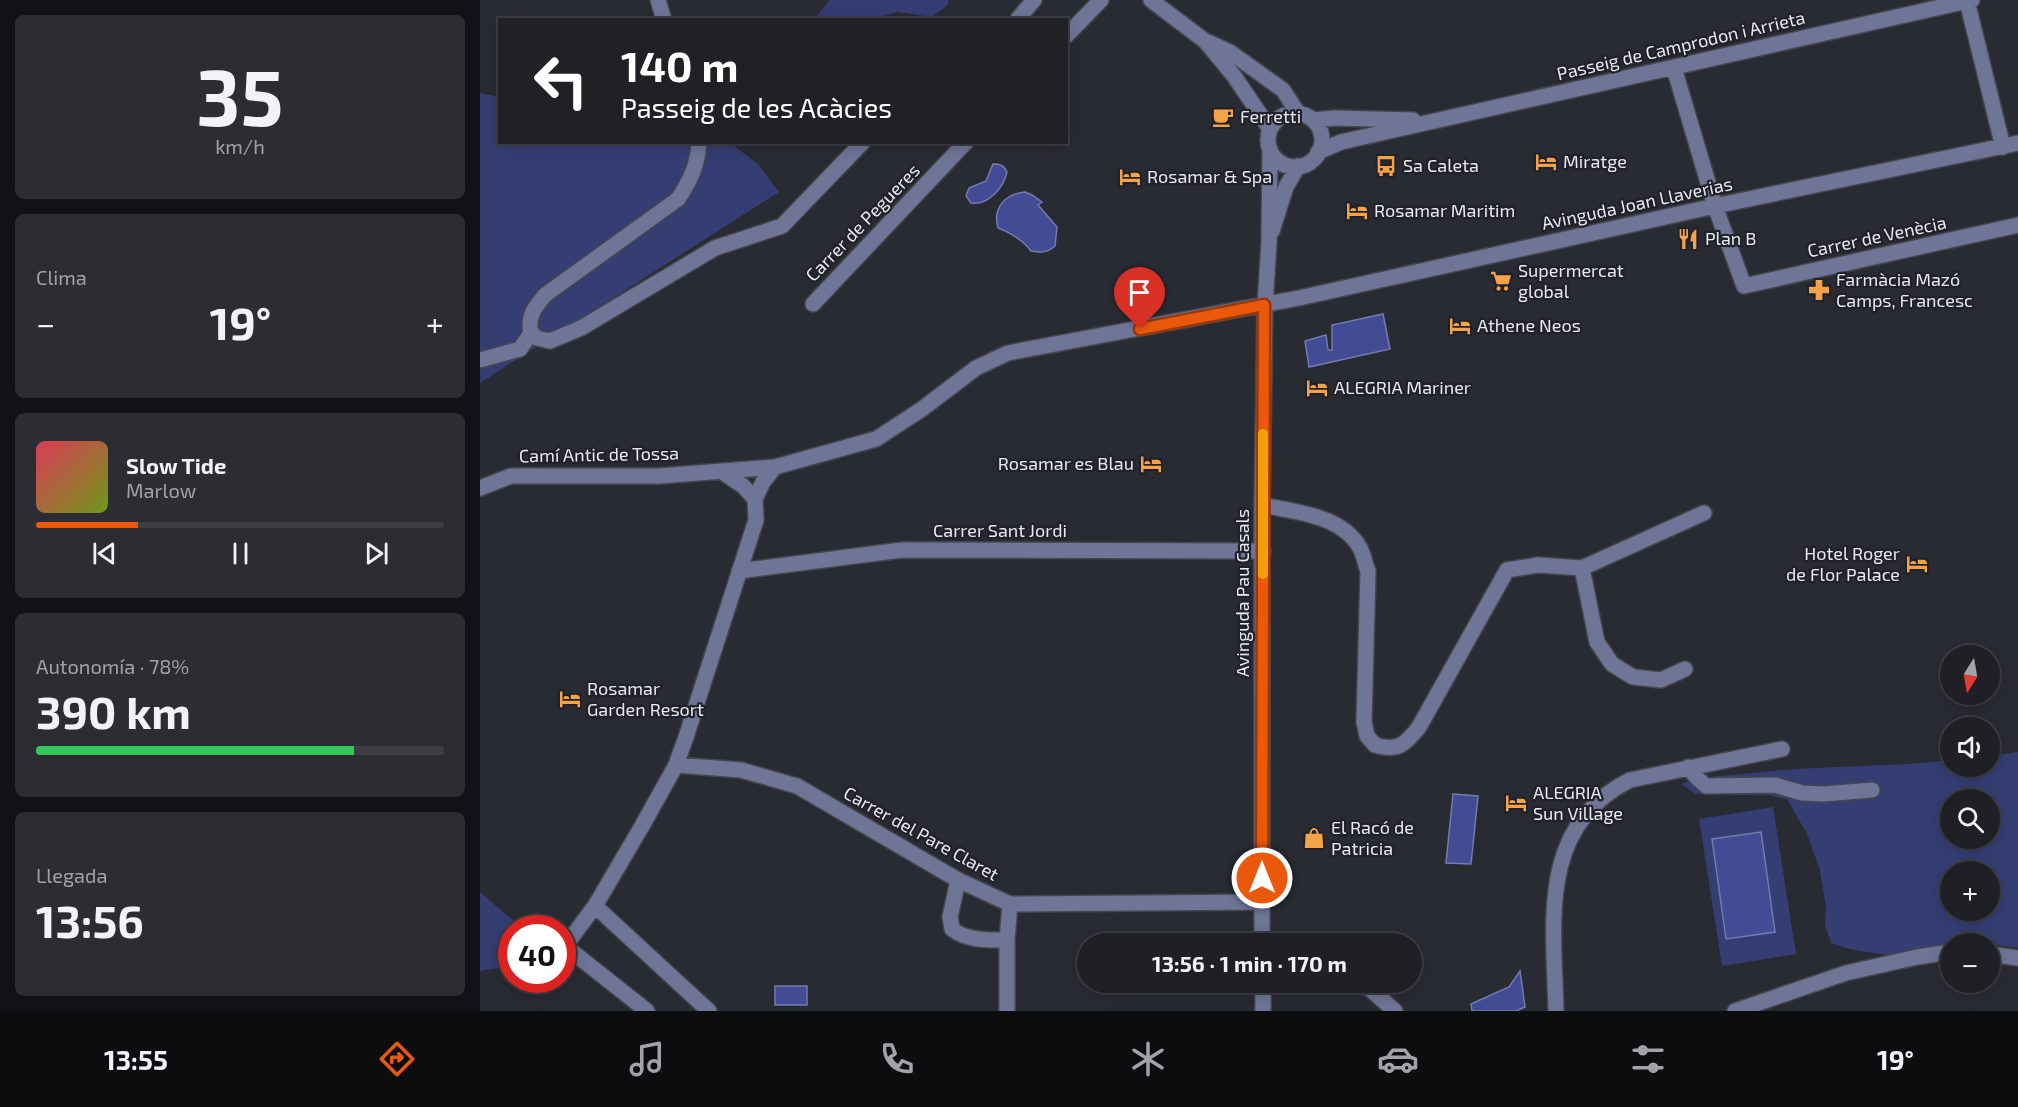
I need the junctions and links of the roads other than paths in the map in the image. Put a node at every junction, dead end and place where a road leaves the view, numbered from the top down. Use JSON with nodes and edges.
{"nodes":[{"id":1,"x":657,"y":0,"type":"edge"},
{"id":2,"x":1034,"y":0,"type":"edge"},
{"id":3,"x":1101,"y":0,"type":"edge"},
{"id":4,"x":1151,"y":0,"type":"edge"},
{"id":5,"x":1969,"y":1,"type":"edge"},
{"id":6,"x":663,"y":18,"type":"edge"},
{"id":7,"x":1019,"y":18,"type":"edge"},
{"id":8,"x":1068,"y":34,"type":"edge"},
{"id":9,"x":1205,"y":41,"type":"junction"},
{"id":10,"x":1674,"y":68,"type":"junction"},
{"id":11,"x":1298,"y":113,"type":"junction"},
{"id":12,"x":1313,"y":120,"type":"junction"},
{"id":13,"x":1434,"y":121,"type":"junction"},
{"id":14,"x":1270,"y":129,"type":"junction"},
{"id":15,"x":699,"y":144,"type":"edge"},
{"id":16,"x":861,"y":144,"type":"edge"},
{"id":17,"x":964,"y":144,"type":"edge"},
{"id":18,"x":2010,"y":145,"type":"edge"},
{"id":19,"x":1269,"y":149,"type":"junction"},
{"id":20,"x":1318,"y":152,"type":"junction"},
{"id":21,"x":1298,"y":166,"type":"junction"},
{"id":22,"x":1715,"y":206,"type":"junction"},
{"id":23,"x":2018,"y":225,"type":"edge"},
{"id":24,"x":1269,"y":242,"type":"junction"},
{"id":25,"x":813,"y":304,"type":"dead end"},
{"id":26,"x":1264,"y":305,"type":"junction"},
{"id":27,"x":531,"y":333,"type":"junction"},
{"id":28,"x":480,"y":360,"type":"edge"},
{"id":29,"x":775,"y":467,"type":"junction"},
{"id":30,"x":722,"y":471,"type":"junction"},
{"id":31,"x":480,"y":488,"type":"edge"},
{"id":32,"x":755,"y":499,"type":"junction"},
{"id":33,"x":1262,"y":505,"type":"junction"},
{"id":34,"x":1704,"y":513,"type":"dead end"},
{"id":35,"x":1263,"y":551,"type":"junction"},
{"id":36,"x":1582,"y":568,"type":"junction"},
{"id":37,"x":739,"y":571,"type":"junction"},
{"id":38,"x":1685,"y":669,"type":"dead end"},
{"id":39,"x":1782,"y":749,"type":"dead end"},
{"id":40,"x":676,"y":765,"type":"junction"},
{"id":41,"x":1688,"y":767,"type":"junction"},
{"id":42,"x":1872,"y":790,"type":"dead end"},
{"id":43,"x":958,"y":880,"type":"junction"},
{"id":44,"x":1262,"y":902,"type":"junction"},
{"id":45,"x":1010,"y":904,"type":"junction"},
{"id":46,"x":595,"y":906,"type":"junction"},
{"id":47,"x":1262,"y":933,"type":"edge"},
{"id":48,"x":1007,"y":940,"type":"junction"},
{"id":49,"x":1940,"y":954,"type":"edge"},
{"id":50,"x":2000,"y":956,"type":"edge"},
{"id":51,"x":2018,"y":958,"type":"edge"},
{"id":52,"x":1263,"y":993,"type":"edge"},
{"id":53,"x":1375,"y":993,"type":"edge"},
{"id":54,"x":647,"y":1011,"type":"edge"},
{"id":55,"x":708,"y":1011,"type":"edge"},
{"id":56,"x":1007,"y":1011,"type":"edge"},
{"id":57,"x":1263,"y":1011,"type":"edge"},
{"id":58,"x":1395,"y":1011,"type":"edge"},
{"id":59,"x":1556,"y":1011,"type":"edge"},
{"id":60,"x":1735,"y":1011,"type":"edge"}],
"edges":[{"from":1,"to":6,"type":"street"},
{"from":2,"to":7,"type":"street"},
{"from":3,"to":8,"type":"street"},
{"from":4,"to":9,"type":"street"},
{"from":5,"to":10,"type":"street","name":"Passeig de Camprodon i Arrieta"},
{"from":5,"to":18,"type":"street"},
{"from":9,"to":11,"type":"street"},
{"from":9,"to":14,"type":"street"},
{"from":10,"to":13,"type":"street","name":"Passeig de Camprodon i Arrieta"},
{"from":10,"to":22,"type":"street"},
{"from":11,"to":12,"type":"street"},
{"from":11,"to":14,"type":"street"},
{"from":12,"to":13,"type":"street","name":"Passeig de Camprodon i Arrieta"},
{"from":12,"to":20,"type":"street"},
{"from":13,"to":20,"type":"street","name":"Passeig de Camprodon i Arrieta"},
{"from":14,"to":19,"type":"street"},
{"from":15,"to":27,"type":"street"},
{"from":16,"to":27,"type":"street"},
{"from":17,"to":25,"type":"street","name":"Carrer de Pegueres"},
{"from":18,"to":22,"type":"street","name":"Avinguda Joan Llaverias"},
{"from":19,"to":21,"type":"street"},
{"from":19,"to":24,"type":"street","name":"Avinguda Pau Casals"},
{"from":20,"to":21,"type":"street"},
{"from":21,"to":24,"type":"street","name":"Avinguda Pau Casals"},
{"from":22,"to":23,"type":"street","name":"Carrer de Venècia"},
{"from":22,"to":26,"type":"street","name":"Avinguda Joan Llaverias"},
{"from":24,"to":26,"type":"street","name":"Avinguda Pau Casals"},
{"from":26,"to":29,"type":"street","name":"Avinguda Joan Llaverias"},
{"from":26,"to":33,"type":"street","name":"Avinguda Pau Casals"},
{"from":27,"to":28,"type":"street"},
{"from":29,"to":30,"type":"street","name":"Camí Antic de Tossa"},
{"from":29,"to":32,"type":"street"},
{"from":30,"to":31,"type":"street","name":"Camí Antic de Tossa"},
{"from":30,"to":32,"type":"street"},
{"from":32,"to":37,"type":"street"},
{"from":33,"to":35,"type":"street","name":"Avinguda Pau Casals"},
{"from":33,"to":36,"type":"street"},
{"from":34,"to":36,"type":"street"},
{"from":35,"to":37,"type":"street","name":"Carrer Sant Jordi"},
{"from":35,"to":44,"type":"street","name":"Avinguda Pau Casals"},
{"from":36,"to":38,"type":"street"},
{"from":37,"to":40,"type":"street"},
{"from":39,"to":41,"type":"street"},
{"from":40,"to":43,"type":"street","name":"Carrer del Pare Claret"},
{"from":40,"to":46,"type":"street"},
{"from":41,"to":42,"type":"street"},
{"from":41,"to":59,"type":"street"},
{"from":43,"to":45,"type":"street","name":"Carrer del Pare Claret"},
{"from":43,"to":48,"type":"street"},
{"from":44,"to":45,"type":"street","name":"Carrer del Pare Claret"},
{"from":44,"to":47,"type":"street","name":"Avinguda Pau Casals"},
{"from":45,"to":48,"type":"street"},
{"from":46,"to":54,"type":"street"},
{"from":46,"to":55,"type":"street"},
{"from":48,"to":56,"type":"street"},
{"from":49,"to":60,"type":"street"},
{"from":50,"to":51,"type":"street"},
{"from":52,"to":57,"type":"street"},
{"from":53,"to":58,"type":"street"}]}
